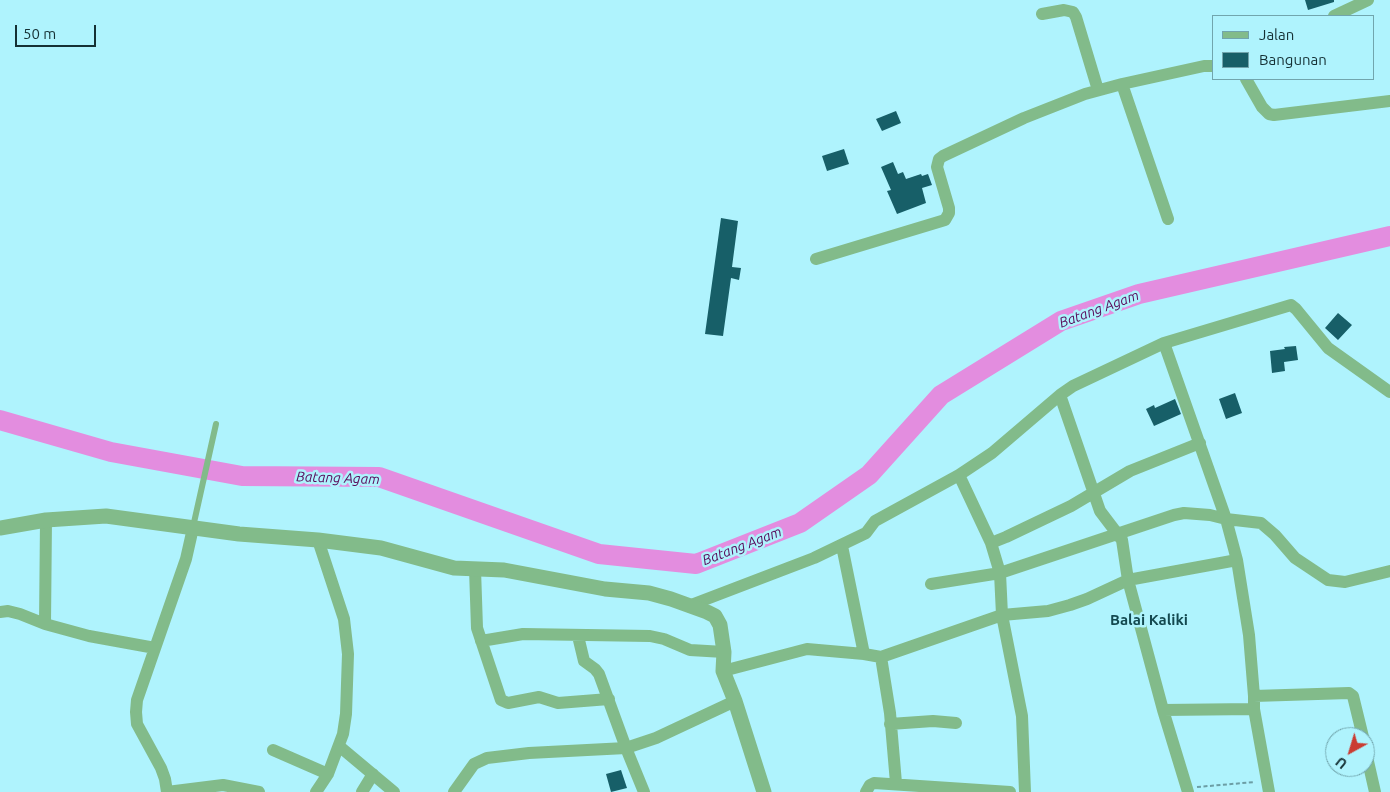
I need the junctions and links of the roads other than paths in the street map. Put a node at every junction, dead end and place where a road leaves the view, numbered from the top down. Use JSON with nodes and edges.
{"nodes":[{"id":1,"x":1368,"y":0,"type":"edge"},
{"id":2,"x":1042,"y":14,"type":"dead end"},
{"id":3,"x":1336,"y":15,"type":"edge"},
{"id":4,"x":1210,"y":63,"type":"edge"},
{"id":5,"x":1247,"y":80,"type":"edge"},
{"id":6,"x":1122,"y":84,"type":"junction"},
{"id":7,"x":1098,"y":90,"type":"junction"},
{"id":8,"x":1390,"y":101,"type":"edge"},
{"id":9,"x":1168,"y":219,"type":"dead end"},
{"id":10,"x":816,"y":259,"type":"dead end"},
{"id":11,"x":1164,"y":343,"type":"junction"},
{"id":12,"x":1390,"y":392,"type":"edge"},
{"id":13,"x":1063,"y":403,"type":"junction"},
{"id":14,"x":216,"y":424,"type":"dead end"},
{"id":15,"x":1200,"y":443,"type":"junction"},
{"id":16,"x":960,"y":480,"type":"junction"},
{"id":17,"x":1093,"y":493,"type":"junction"},
{"id":18,"x":1226,"y":519,"type":"junction"},
{"id":19,"x":46,"y":520,"type":"junction"},
{"id":20,"x":0,"y":528,"type":"edge"},
{"id":21,"x":1118,"y":533,"type":"junction"},
{"id":22,"x":191,"y":536,"type":"junction"},
{"id":23,"x":318,"y":540,"type":"junction"},
{"id":24,"x":991,"y":543,"type":"junction"},
{"id":25,"x":846,"y":544,"type":"junction"},
{"id":26,"x":1237,"y":560,"type":"junction"},
{"id":27,"x":1390,"y":571,"type":"edge"},
{"id":28,"x":1000,"y":573,"type":"junction"},
{"id":29,"x":475,"y":578,"type":"junction"},
{"id":30,"x":1128,"y":580,"type":"junction"},
{"id":31,"x":931,"y":584,"type":"dead end"},
{"id":32,"x":690,"y":606,"type":"junction"},
{"id":33,"x":0,"y":612,"type":"edge"},
{"id":34,"x":1002,"y":615,"type":"junction"},
{"id":35,"x":44,"y":624,"type":"junction"},
{"id":36,"x":578,"y":636,"type":"junction"},
{"id":37,"x":481,"y":641,"type":"junction"},
{"id":38,"x":155,"y":648,"type":"junction"},
{"id":39,"x":724,"y":652,"type":"junction"},
{"id":40,"x":864,"y":654,"type":"junction"},
{"id":41,"x":881,"y":657,"type":"junction"},
{"id":42,"x":723,"y":671,"type":"junction"},
{"id":43,"x":1254,"y":696,"type":"junction"},
{"id":44,"x":609,"y":699,"type":"junction"},
{"id":45,"x":736,"y":701,"type":"junction"},
{"id":46,"x":1254,"y":709,"type":"junction"},
{"id":47,"x":1163,"y":710,"type":"junction"},
{"id":48,"x":956,"y":723,"type":"dead end"},
{"id":49,"x":890,"y":724,"type":"junction"},
{"id":50,"x":1361,"y":727,"type":"edge"},
{"id":51,"x":338,"y":746,"type":"junction"},
{"id":52,"x":626,"y":748,"type":"junction"},
{"id":53,"x":273,"y":750,"type":"dead end"},
{"id":54,"x":328,"y":774,"type":"junction"},
{"id":55,"x":373,"y":774,"type":"junction"},
{"id":56,"x":1372,"y":777,"type":"edge"},
{"id":57,"x":896,"y":783,"type":"junction"},
{"id":58,"x":1267,"y":786,"type":"edge"},
{"id":59,"x":1188,"y":790,"type":"edge"},
{"id":60,"x":259,"y":792,"type":"edge"},
{"id":61,"x":316,"y":792,"type":"edge"},
{"id":62,"x":362,"y":792,"type":"edge"},
{"id":63,"x":394,"y":792,"type":"edge"},
{"id":64,"x":454,"y":792,"type":"edge"},
{"id":65,"x":644,"y":792,"type":"edge"},
{"id":66,"x":764,"y":792,"type":"edge"},
{"id":67,"x":866,"y":792,"type":"edge"},
{"id":68,"x":1010,"y":792,"type":"edge"},
{"id":69,"x":1025,"y":792,"type":"edge"},
{"id":70,"x":1375,"y":792,"type":"edge"}],
"edges":[{"from":1,"to":3,"type":"street"},
{"from":2,"to":7,"type":"street"},
{"from":4,"to":6,"type":"street"},
{"from":5,"to":8,"type":"street"},
{"from":6,"to":7,"type":"street"},
{"from":6,"to":9,"type":"street"},
{"from":7,"to":10,"type":"street"},
{"from":11,"to":12,"type":"street"},
{"from":11,"to":13,"type":"street"},
{"from":11,"to":15,"type":"street"},
{"from":13,"to":16,"type":"street"},
{"from":13,"to":17,"type":"street"},
{"from":14,"to":22,"type":"lane"},
{"from":15,"to":17,"type":"street"},
{"from":15,"to":18,"type":"street"},
{"from":16,"to":24,"type":"street"},
{"from":16,"to":25,"type":"street"},
{"from":17,"to":21,"type":"street"},
{"from":17,"to":24,"type":"street"},
{"from":18,"to":21,"type":"street"},
{"from":18,"to":26,"type":"street"},
{"from":18,"to":27,"type":"street"},
{"from":19,"to":20,"type":"street"},
{"from":19,"to":22,"type":"street"},
{"from":19,"to":35,"type":"street"},
{"from":21,"to":28,"type":"street"},
{"from":21,"to":30,"type":"street"},
{"from":22,"to":23,"type":"street"},
{"from":22,"to":38,"type":"street"},
{"from":23,"to":29,"type":"street"},
{"from":23,"to":51,"type":"street"},
{"from":24,"to":28,"type":"street"},
{"from":25,"to":32,"type":"street"},
{"from":25,"to":40,"type":"street"},
{"from":26,"to":30,"type":"street"},
{"from":26,"to":43,"type":"street"},
{"from":28,"to":31,"type":"street"},
{"from":28,"to":34,"type":"street"},
{"from":29,"to":32,"type":"street"},
{"from":29,"to":37,"type":"street"},
{"from":30,"to":34,"type":"street"},
{"from":30,"to":47,"type":"street"},
{"from":32,"to":39,"type":"street"},
{"from":33,"to":35,"type":"street"},
{"from":34,"to":41,"type":"street"},
{"from":34,"to":69,"type":"street"},
{"from":35,"to":38,"type":"street"},
{"from":36,"to":37,"type":"street"},
{"from":36,"to":39,"type":"street"},
{"from":36,"to":44,"type":"street"},
{"from":37,"to":44,"type":"street"},
{"from":38,"to":60,"type":"street"},
{"from":39,"to":42,"type":"street"},
{"from":40,"to":41,"type":"street"},
{"from":40,"to":42,"type":"street"},
{"from":41,"to":49,"type":"street"},
{"from":42,"to":45,"type":"street"},
{"from":43,"to":46,"type":"street"},
{"from":43,"to":50,"type":"street"},
{"from":44,"to":52,"type":"street"},
{"from":45,"to":52,"type":"street"},
{"from":45,"to":66,"type":"street"},
{"from":46,"to":47,"type":"street"},
{"from":46,"to":58,"type":"street"},
{"from":47,"to":59,"type":"street"},
{"from":48,"to":49,"type":"street"},
{"from":49,"to":57,"type":"street"},
{"from":51,"to":54,"type":"street"},
{"from":51,"to":55,"type":"street"},
{"from":52,"to":64,"type":"street"},
{"from":52,"to":65,"type":"street"},
{"from":53,"to":54,"type":"street"},
{"from":54,"to":61,"type":"street"},
{"from":55,"to":62,"type":"street"},
{"from":55,"to":63,"type":"street"},
{"from":56,"to":70,"type":"street"},
{"from":57,"to":67,"type":"street"},
{"from":57,"to":68,"type":"street"}]}
